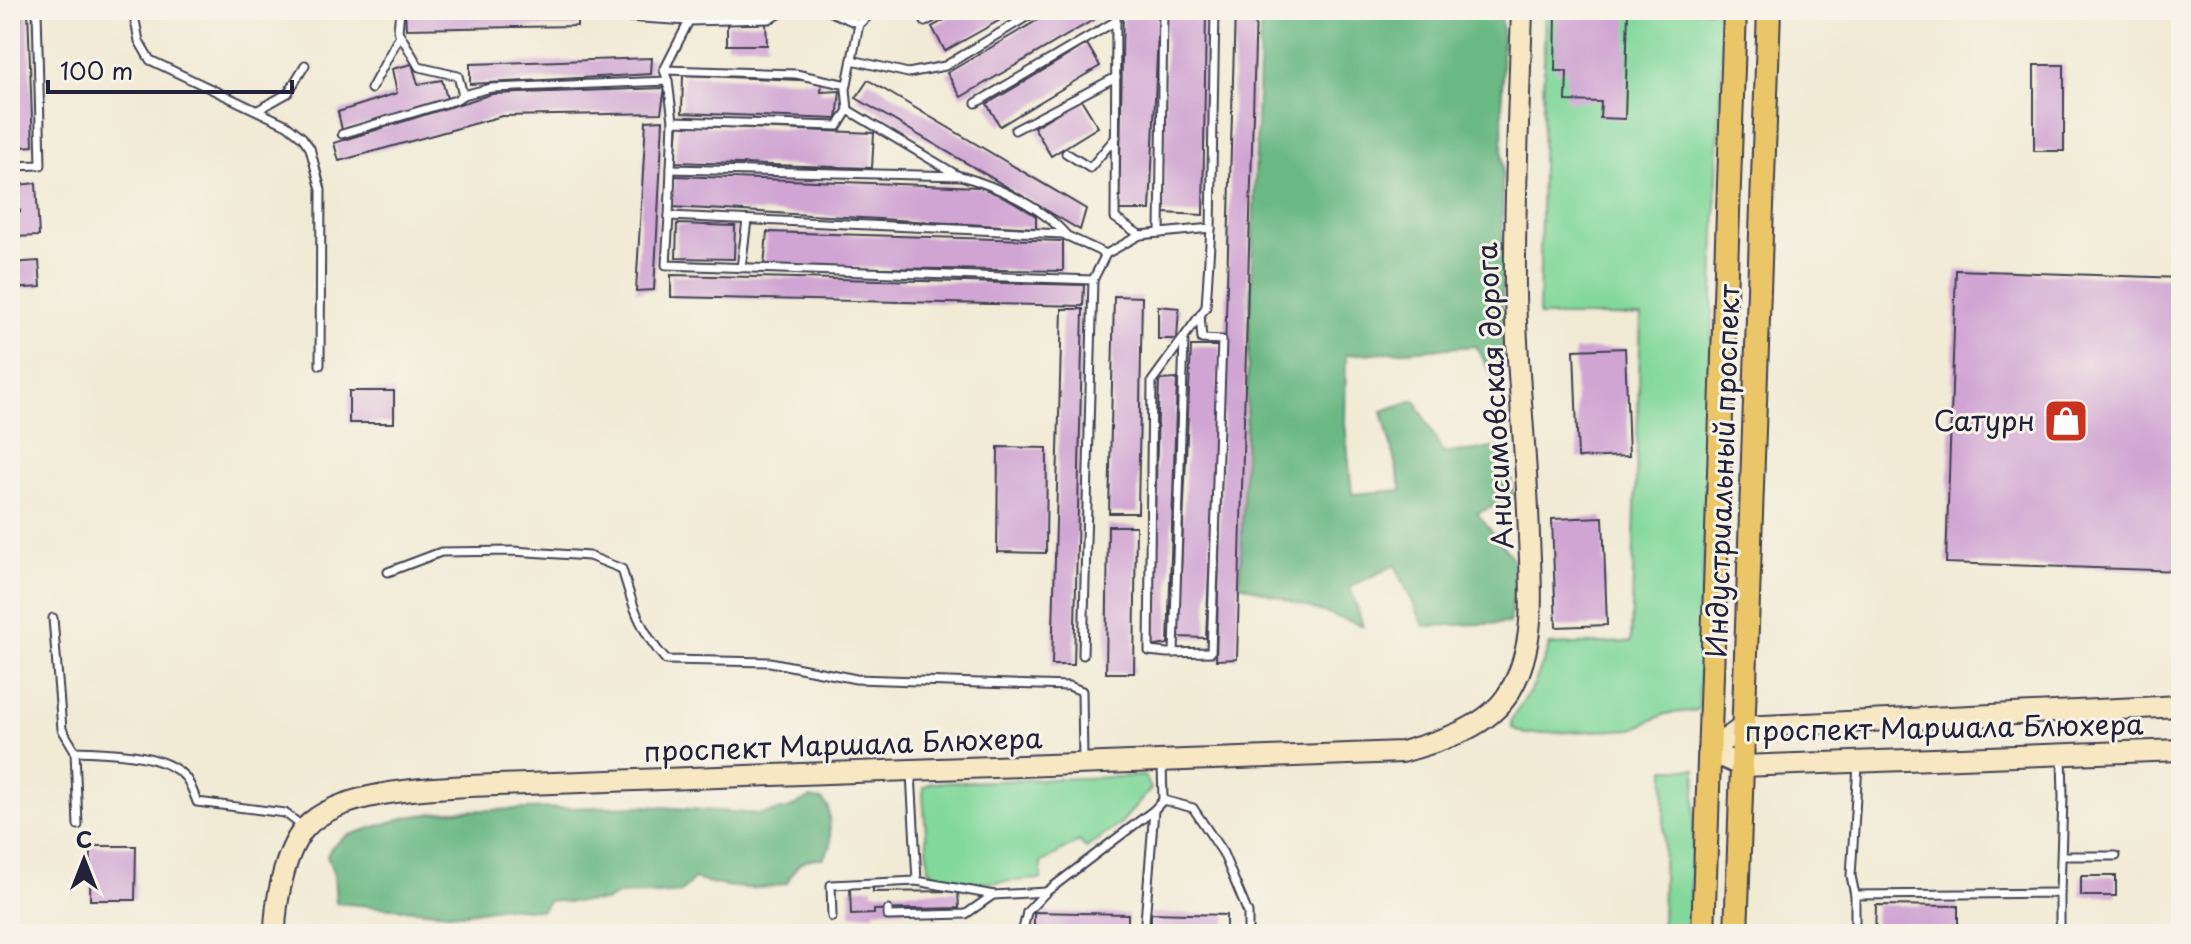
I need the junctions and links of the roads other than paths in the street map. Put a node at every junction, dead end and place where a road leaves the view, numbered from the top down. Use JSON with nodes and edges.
{"nodes":[{"id":1,"x":37,"y":10,"type":"edge"},
{"id":2,"x":133,"y":10,"type":"edge"},
{"id":3,"x":400,"y":10,"type":"edge"},
{"id":4,"x":587,"y":10,"type":"edge"},
{"id":5,"x":658,"y":10,"type":"edge"},
{"id":6,"x":703,"y":10,"type":"edge"},
{"id":7,"x":748,"y":10,"type":"edge"},
{"id":8,"x":788,"y":10,"type":"edge"},
{"id":9,"x":826,"y":10,"type":"edge"},
{"id":10,"x":875,"y":10,"type":"edge"},
{"id":11,"x":946,"y":10,"type":"edge"},
{"id":12,"x":1038,"y":10,"type":"edge"},
{"id":13,"x":1116,"y":10,"type":"edge"},
{"id":14,"x":1163,"y":10,"type":"edge"},
{"id":15,"x":1215,"y":10,"type":"edge"},
{"id":16,"x":1522,"y":10,"type":"edge"},
{"id":17,"x":1735,"y":10,"type":"edge"},
{"id":18,"x":1769,"y":10,"type":"edge"},
{"id":19,"x":611,"y":13,"type":"edge"},
{"id":20,"x":658,"y":20,"type":"junction"},
{"id":21,"x":748,"y":20,"type":"junction"},
{"id":22,"x":689,"y":21,"type":"junction"},
{"id":23,"x":703,"y":21,"type":"junction"},
{"id":24,"x":1116,"y":21,"type":"junction"},
{"id":25,"x":925,"y":22,"type":"dead end"},
{"id":26,"x":859,"y":24,"type":"junction"},
{"id":27,"x":400,"y":35,"type":"junction"},
{"id":28,"x":852,"y":60,"type":"junction"},
{"id":29,"x":305,"y":65,"type":"dead end"},
{"id":30,"x":664,"y":70,"type":"junction"},
{"id":31,"x":1116,"y":77,"type":"junction"},
{"id":32,"x":668,"y":81,"type":"junction"},
{"id":33,"x":847,"y":85,"type":"junction"},
{"id":34,"x":371,"y":89,"type":"dead end"},
{"id":35,"x":463,"y":95,"type":"junction"},
{"id":36,"x":976,"y":103,"type":"dead end"},
{"id":37,"x":258,"y":110,"type":"junction"},
{"id":38,"x":848,"y":110,"type":"junction"},
{"id":39,"x":673,"y":121,"type":"junction"},
{"id":40,"x":1015,"y":130,"type":"dead end"},
{"id":41,"x":342,"y":134,"type":"dead end"},
{"id":42,"x":1116,"y":137,"type":"junction"},
{"id":43,"x":1066,"y":153,"type":"dead end"},
{"id":44,"x":10,"y":166,"type":"edge"},
{"id":45,"x":671,"y":169,"type":"junction"},
{"id":46,"x":959,"y":176,"type":"junction"},
{"id":47,"x":669,"y":216,"type":"junction"},
{"id":48,"x":747,"y":220,"type":"junction"},
{"id":49,"x":1211,"y":228,"type":"junction"},
{"id":50,"x":1160,"y":233,"type":"junction"},
{"id":51,"x":1140,"y":235,"type":"junction"},
{"id":52,"x":1067,"y":236,"type":"junction"},
{"id":53,"x":1106,"y":254,"type":"junction"},
{"id":54,"x":741,"y":268,"type":"junction"},
{"id":55,"x":1093,"y":280,"type":"junction"},
{"id":56,"x":1200,"y":315,"type":"junction"},
{"id":57,"x":1184,"y":337,"type":"junction"},
{"id":58,"x":320,"y":365,"type":"dead end"},
{"id":59,"x":388,"y":572,"type":"dead end"},
{"id":60,"x":53,"y":618,"type":"dead end"},
{"id":61,"x":1174,"y":653,"type":"junction"},
{"id":62,"x":1083,"y":655,"type":"dead end"},
{"id":63,"x":2181,"y":706,"type":"edge"},
{"id":64,"x":1743,"y":727,"type":"junction"},
{"id":65,"x":1443,"y":741,"type":"joint"},
{"id":66,"x":2181,"y":750,"type":"edge"},
{"id":67,"x":75,"y":751,"type":"junction"},
{"id":68,"x":1709,"y":751,"type":"junction"},
{"id":69,"x":2061,"y":754,"type":"junction"},
{"id":70,"x":1162,"y":760,"type":"junction"},
{"id":71,"x":1858,"y":763,"type":"junction"},
{"id":72,"x":1083,"y":764,"type":"junction"},
{"id":73,"x":1742,"y":766,"type":"junction"},
{"id":74,"x":911,"y":771,"type":"junction"},
{"id":75,"x":1163,"y":800,"type":"junction"},
{"id":76,"x":1154,"y":810,"type":"junction"},
{"id":77,"x":78,"y":825,"type":"dead end"},
{"id":78,"x":305,"y":829,"type":"junction"},
{"id":79,"x":2062,"y":856,"type":"junction"},
{"id":80,"x":2116,"y":856,"type":"dead end"},
{"id":81,"x":917,"y":881,"type":"junction"},
{"id":82,"x":1046,"y":892,"type":"junction"},
{"id":83,"x":2060,"y":893,"type":"junction"},
{"id":84,"x":994,"y":895,"type":"junction"},
{"id":85,"x":1855,"y":895,"type":"junction"},
{"id":86,"x":888,"y":910,"type":"dead end"},
{"id":87,"x":832,"y":917,"type":"dead end"},
{"id":88,"x":275,"y":934,"type":"edge"},
{"id":89,"x":1022,"y":934,"type":"edge"},
{"id":90,"x":1144,"y":934,"type":"edge"},
{"id":91,"x":1248,"y":934,"type":"edge"},
{"id":92,"x":1703,"y":934,"type":"edge"},
{"id":93,"x":1736,"y":934,"type":"edge"},
{"id":94,"x":1855,"y":934,"type":"edge"},
{"id":95,"x":2060,"y":934,"type":"edge"}],
"edges":[{"from":1,"to":44,"type":"lane"},
{"from":2,"to":37,"type":"lane"},
{"from":3,"to":27,"type":"lane"},
{"from":4,"to":19,"type":"lane"},
{"from":5,"to":20,"type":"lane"},
{"from":6,"to":23,"type":"lane"},
{"from":7,"to":21,"type":"lane"},
{"from":8,"to":21,"type":"lane"},
{"from":9,"to":26,"type":"lane"},
{"from":10,"to":26,"type":"lane"},
{"from":11,"to":25,"type":"lane"},
{"from":12,"to":28,"type":"lane"},
{"from":13,"to":24,"type":"lane"},
{"from":14,"to":50,"type":"lane"},
{"from":15,"to":49,"type":"lane"},
{"from":16,"to":65,"type":"street","name":"Анисимовская дорога"},
{"from":17,"to":68,"type":"main road","name":"Индустриальный проспект"},
{"from":18,"to":64,"type":"main road","name":"Индустриальный проспект"},
{"from":19,"to":20,"type":"lane"},
{"from":20,"to":22,"type":"lane"},
{"from":21,"to":23,"type":"lane"},
{"from":22,"to":23,"type":"lane"},
{"from":22,"to":30,"type":"lane"},
{"from":24,"to":31,"type":"lane"},
{"from":24,"to":36,"type":"lane"},
{"from":26,"to":28,"type":"lane"},
{"from":27,"to":34,"type":"lane"},
{"from":27,"to":35,"type":"lane"},
{"from":28,"to":33,"type":"lane"},
{"from":29,"to":37,"type":"lane"},
{"from":30,"to":32,"type":"lane"},
{"from":30,"to":33,"type":"lane"},
{"from":31,"to":40,"type":"lane"},
{"from":31,"to":42,"type":"lane"},
{"from":32,"to":35,"type":"lane"},
{"from":32,"to":39,"type":"lane"},
{"from":33,"to":38,"type":"lane"},
{"from":35,"to":41,"type":"lane"},
{"from":37,"to":58,"type":"lane"},
{"from":38,"to":39,"type":"lane"},
{"from":38,"to":46,"type":"lane"},
{"from":39,"to":45,"type":"lane"},
{"from":42,"to":43,"type":"lane"},
{"from":42,"to":51,"type":"lane"},
{"from":45,"to":46,"type":"lane"},
{"from":45,"to":47,"type":"lane"},
{"from":46,"to":52,"type":"lane"},
{"from":47,"to":48,"type":"lane"},
{"from":47,"to":54,"type":"lane"},
{"from":48,"to":52,"type":"lane"},
{"from":48,"to":54,"type":"lane"},
{"from":49,"to":50,"type":"lane"},
{"from":49,"to":56,"type":"lane"},
{"from":50,"to":51,"type":"lane"},
{"from":51,"to":53,"type":"lane"},
{"from":52,"to":53,"type":"lane"},
{"from":53,"to":55,"type":"lane"},
{"from":54,"to":55,"type":"lane"},
{"from":55,"to":62,"type":"lane"},
{"from":56,"to":57,"type":"lane"},
{"from":56,"to":61,"type":"lane"},
{"from":57,"to":61,"type":"lane"},
{"from":57,"to":61,"type":"lane"},
{"from":59,"to":72,"type":"lane"},
{"from":60,"to":67,"type":"lane"},
{"from":63,"to":64,"type":"street","name":"проспект Маршала Блюхера"},
{"from":64,"to":68,"type":"street","name":"проспект Маршала Блюхера"},
{"from":64,"to":73,"type":"main road","name":"Индустриальный проспект"},
{"from":65,"to":70,"type":"street","name":"проспект Маршала Блюхера"},
{"from":66,"to":69,"type":"street","name":"проспект Маршала Блюхера"},
{"from":67,"to":77,"type":"lane"},
{"from":67,"to":78,"type":"lane"},
{"from":68,"to":73,"type":"street","name":"проспект Маршала Блюхера"},
{"from":68,"to":92,"type":"main road","name":"Индустриальный проспект"},
{"from":69,"to":71,"type":"street","name":"проспект Маршала Блюхера"},
{"from":69,"to":79,"type":"lane"},
{"from":70,"to":72,"type":"street","name":"проспект Маршала Блюхера"},
{"from":70,"to":75,"type":"lane"},
{"from":71,"to":73,"type":"street","name":"проспект Маршала Блюхера"},
{"from":71,"to":85,"type":"lane"},
{"from":72,"to":74,"type":"street","name":"проспект Маршала Блюхера"},
{"from":73,"to":93,"type":"main road","name":"Индустриальный проспект"},
{"from":74,"to":78,"type":"street","name":"проспект Маршала Блюхера"},
{"from":74,"to":81,"type":"lane"},
{"from":75,"to":76,"type":"lane"},
{"from":75,"to":91,"type":"lane"},
{"from":76,"to":82,"type":"lane"},
{"from":76,"to":90,"type":"lane"},
{"from":78,"to":88,"type":"street"},
{"from":79,"to":80,"type":"lane"},
{"from":79,"to":83,"type":"lane"},
{"from":81,"to":84,"type":"lane"},
{"from":81,"to":87,"type":"lane"},
{"from":82,"to":84,"type":"lane"},
{"from":82,"to":89,"type":"lane"},
{"from":83,"to":85,"type":"lane"},
{"from":83,"to":95,"type":"lane"},
{"from":84,"to":86,"type":"lane"},
{"from":85,"to":94,"type":"lane"}]}
